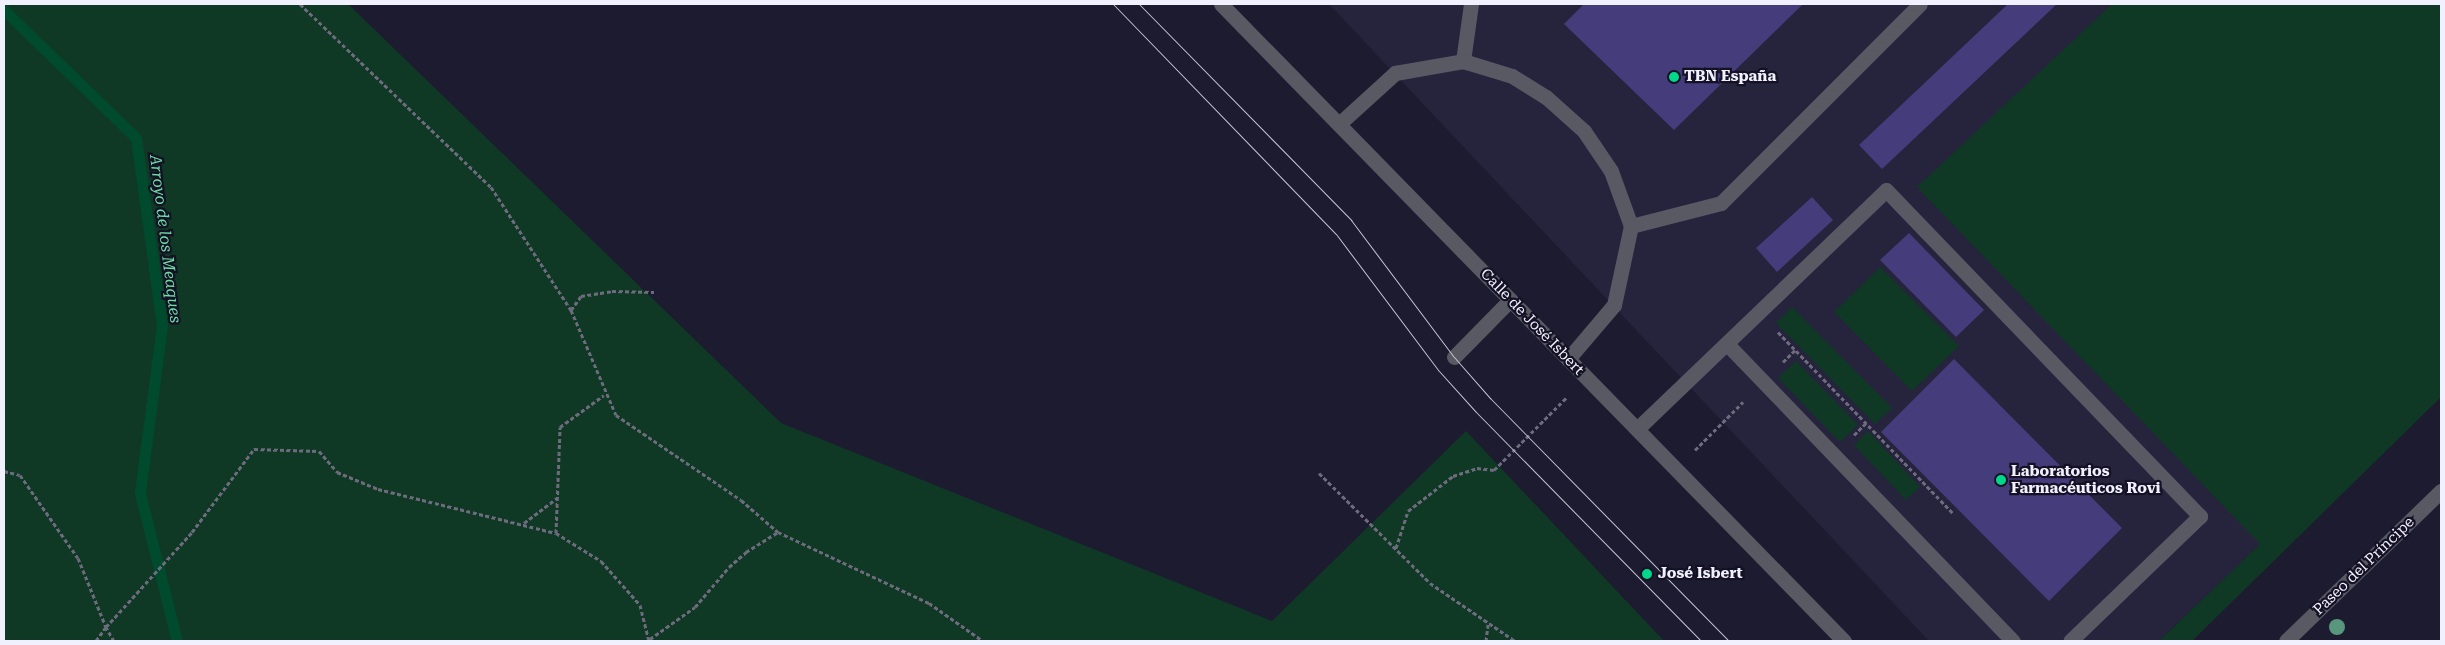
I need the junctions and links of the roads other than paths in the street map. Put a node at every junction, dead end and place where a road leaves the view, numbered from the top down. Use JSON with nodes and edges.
{"nodes":[{"id":1,"x":1221,"y":4,"type":"edge"},
{"id":2,"x":1471,"y":4,"type":"edge"},
{"id":3,"x":1920,"y":4,"type":"edge"},
{"id":4,"x":1463,"y":61,"type":"junction"},
{"id":5,"x":1339,"y":124,"type":"junction"},
{"id":6,"x":1631,"y":226,"type":"junction"},
{"id":7,"x":1510,"y":300,"type":"junction"},
{"id":8,"x":1727,"y":344,"type":"junction"},
{"id":9,"x":1454,"y":357,"type":"dead end"},
{"id":10,"x":1568,"y":359,"type":"junction"},
{"id":11,"x":1637,"y":430,"type":"junction"},
{"id":12,"x":2441,"y":491,"type":"edge"},
{"id":13,"x":1844,"y":641,"type":"edge"},
{"id":14,"x":2013,"y":641,"type":"edge"},
{"id":15,"x":2070,"y":641,"type":"edge"},
{"id":16,"x":2286,"y":641,"type":"edge"}],
"edges":[{"from":1,"to":5,"type":"street","name":"Calle de José Isbert"},
{"from":2,"to":4,"type":"street"},
{"from":3,"to":6,"type":"street"},
{"from":4,"to":5,"type":"street"},
{"from":4,"to":6,"type":"street"},
{"from":5,"to":7,"type":"street","name":"Calle de José Isbert"},
{"from":6,"to":10,"type":"street"},
{"from":7,"to":9,"type":"street"},
{"from":7,"to":10,"type":"street","name":"Calle de José Isbert"},
{"from":8,"to":11,"type":"street"},
{"from":8,"to":14,"type":"street"},
{"from":8,"to":15,"type":"street"},
{"from":10,"to":11,"type":"street","name":"Calle de José Isbert"},
{"from":11,"to":13,"type":"street","name":"Calle de José Isbert"},
{"from":12,"to":16,"type":"street","name":"Paseo del Príncipe"}]}
